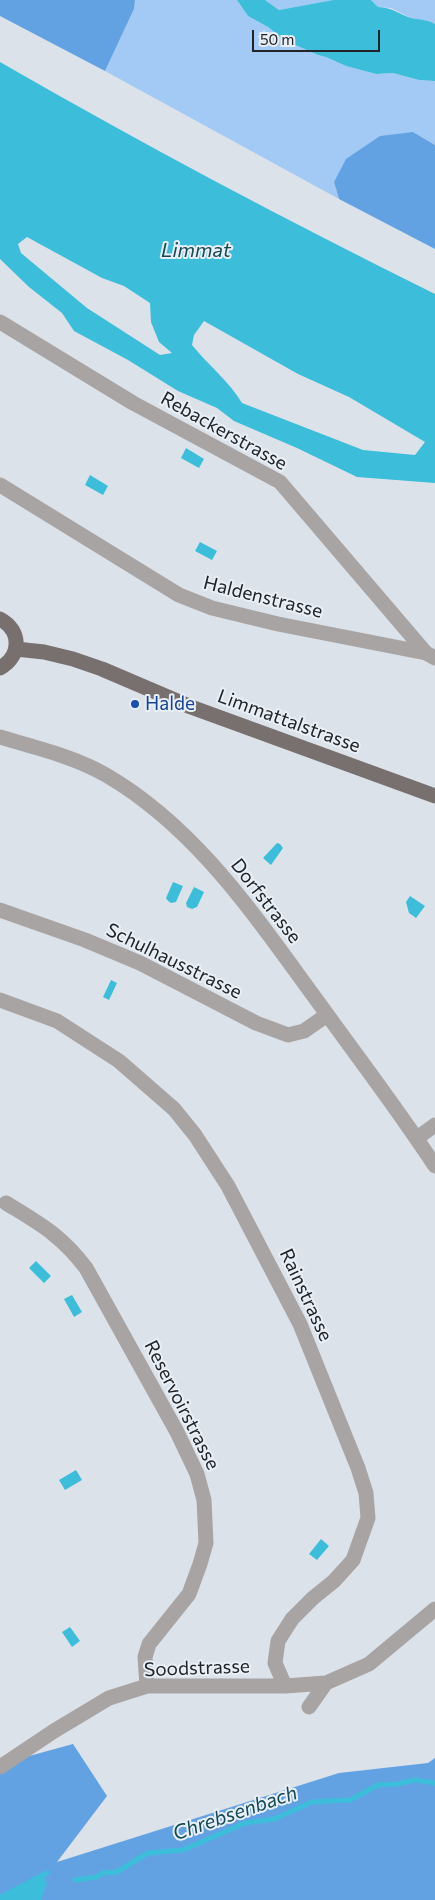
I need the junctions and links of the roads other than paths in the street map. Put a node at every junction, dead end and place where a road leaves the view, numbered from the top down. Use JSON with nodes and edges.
{"nodes":[{"id":1,"x":0,"y":322,"type":"edge"},
{"id":2,"x":0,"y":485,"type":"edge"},
{"id":3,"x":0,"y":620,"type":"edge"},
{"id":4,"x":16,"y":649,"type":"junction"},
{"id":5,"x":430,"y":656,"type":"edge"},
{"id":6,"x":0,"y":668,"type":"edge"},
{"id":7,"x":0,"y":737,"type":"edge"},
{"id":8,"x":435,"y":796,"type":"edge"},
{"id":9,"x":0,"y":910,"type":"edge"},
{"id":10,"x":0,"y":1000,"type":"edge"},
{"id":11,"x":327,"y":1015,"type":"junction"},
{"id":12,"x":435,"y":1125,"type":"edge"},
{"id":13,"x":417,"y":1138,"type":"junction"},
{"id":14,"x":435,"y":1166,"type":"edge"},
{"id":15,"x":6,"y":1203,"type":"dead end"},
{"id":16,"x":435,"y":1609,"type":"edge"},
{"id":17,"x":326,"y":1683,"type":"junction"},
{"id":18,"x":147,"y":1686,"type":"junction"},
{"id":19,"x":284,"y":1686,"type":"junction"},
{"id":20,"x":309,"y":1708,"type":"dead end"},
{"id":21,"x":0,"y":1767,"type":"edge"}],
"edges":[{"from":1,"to":5,"type":"street","name":"Rebackerstrasse"},
{"from":2,"to":5,"type":"street","name":"Haldenstrasse"},
{"from":3,"to":4,"type":"main road"},
{"from":4,"to":6,"type":"main road"},
{"from":4,"to":8,"type":"main road","name":"Limmattalstrasse"},
{"from":7,"to":11,"type":"street","name":"Dorfstrasse"},
{"from":9,"to":11,"type":"street","name":"Schulhausstrasse"},
{"from":10,"to":19,"type":"street","name":"Rainstrasse"},
{"from":11,"to":13,"type":"street","name":"Dorfstrasse"},
{"from":12,"to":13,"type":"street"},
{"from":13,"to":14,"type":"street","name":"Dorfstrasse"},
{"from":15,"to":18,"type":"street","name":"Reservoirstrasse"},
{"from":16,"to":17,"type":"street"},
{"from":17,"to":19,"type":"street","name":"Soodstrasse"},
{"from":17,"to":20,"type":"street"},
{"from":18,"to":19,"type":"street","name":"Soodstrasse"},
{"from":18,"to":21,"type":"street","name":"Soodstrasse"}]}
